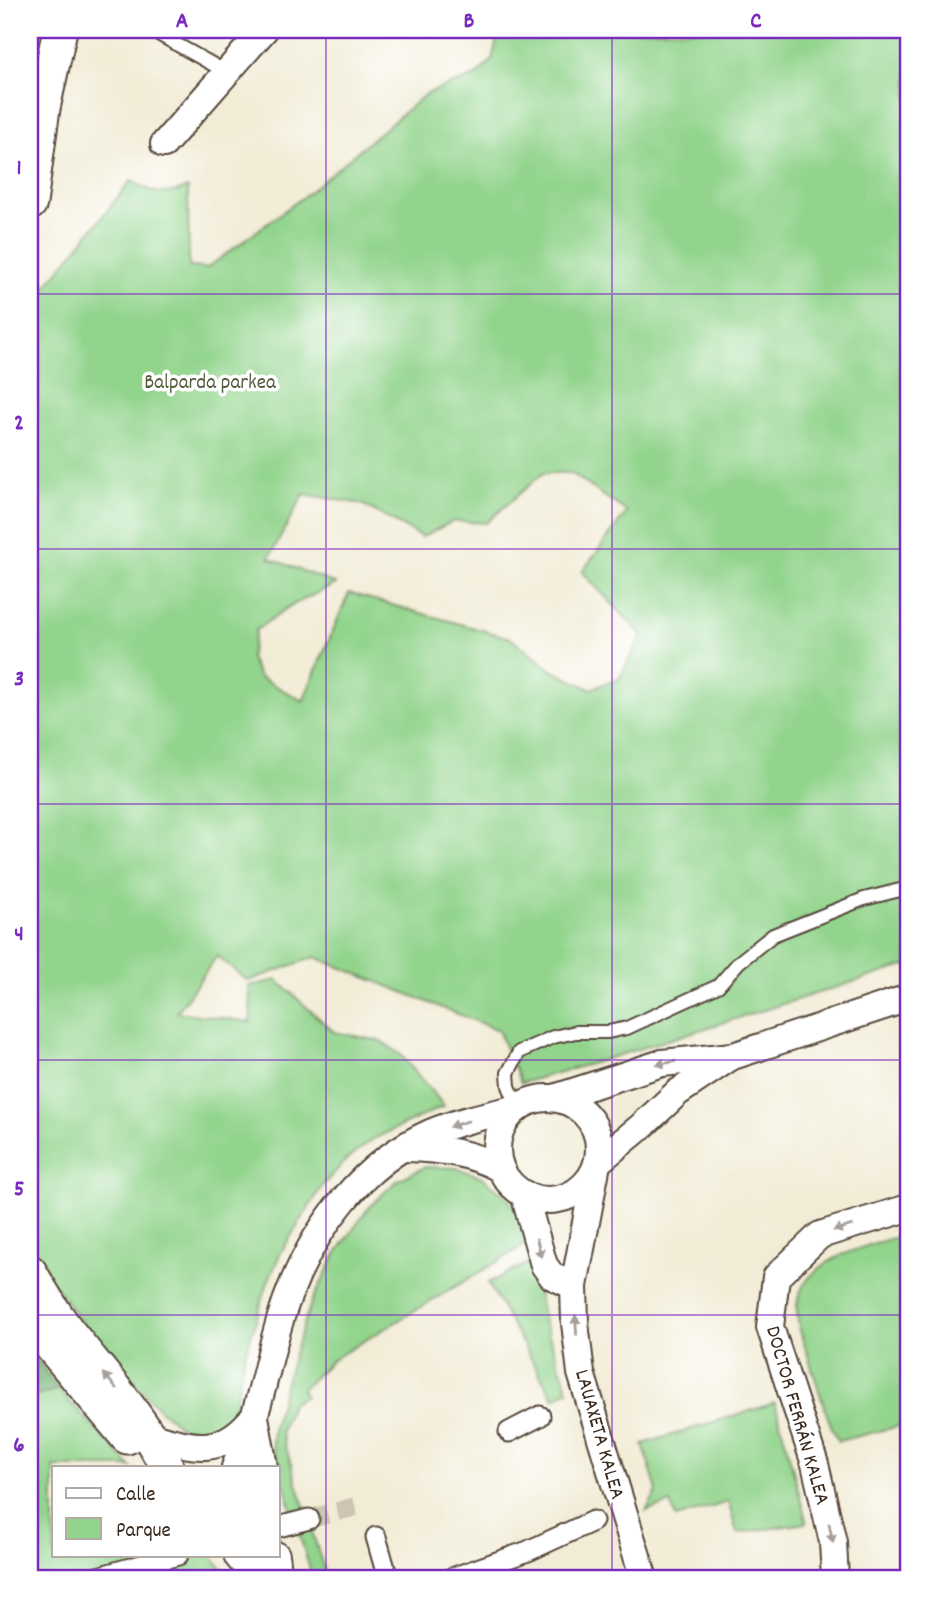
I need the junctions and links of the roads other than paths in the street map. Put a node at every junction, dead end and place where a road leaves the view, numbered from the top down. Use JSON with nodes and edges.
{"nodes":[{"id":1,"x":60,"y":30,"type":"edge"},
{"id":2,"x":151,"y":30,"type":"edge"},
{"id":3,"x":264,"y":30,"type":"edge"},
{"id":4,"x":228,"y":73,"type":"junction"},
{"id":5,"x":164,"y":144,"type":"dead end"},
{"id":6,"x":30,"y":203,"type":"edge"},
{"id":7,"x":908,"y":888,"type":"edge"},
{"id":8,"x":908,"y":998,"type":"edge"},
{"id":9,"x":733,"y":1056,"type":"junction"},
{"id":10,"x":554,"y":1098,"type":"junction"},
{"id":11,"x":518,"y":1108,"type":"junction"},
{"id":12,"x":403,"y":1148,"type":"junction"},
{"id":13,"x":597,"y":1165,"type":"junction"},
{"id":14,"x":501,"y":1169,"type":"junction"},
{"id":15,"x":524,"y":1194,"type":"junction"},
{"id":16,"x":908,"y":1208,"type":"edge"},
{"id":17,"x":30,"y":1272,"type":"edge"},
{"id":18,"x":574,"y":1286,"type":"junction"},
{"id":19,"x":30,"y":1321,"type":"edge"},
{"id":20,"x":254,"y":1416,"type":"junction"},
{"id":21,"x":150,"y":1436,"type":"junction"},
{"id":22,"x":168,"y":1466,"type":"edge"},
{"id":23,"x":235,"y":1466,"type":"edge"},
{"id":24,"x":264,"y":1466,"type":"edge"},
{"id":25,"x":309,"y":1519,"type":"tunnel mouth"},
{"id":26,"x":593,"y":1521,"type":"dead end"},
{"id":27,"x":280,"y":1526,"type":"edge"},
{"id":28,"x":376,"y":1537,"type":"dead end"},
{"id":29,"x":390,"y":1552,"type":"dead end"},
{"id":30,"x":174,"y":1556,"type":"edge"},
{"id":31,"x":242,"y":1556,"type":"edge"},
{"id":32,"x":276,"y":1556,"type":"edge"},
{"id":33,"x":90,"y":1579,"type":"edge"},
{"id":34,"x":261,"y":1579,"type":"edge"},
{"id":35,"x":279,"y":1579,"type":"edge"},
{"id":36,"x":388,"y":1579,"type":"edge"},
{"id":37,"x":399,"y":1579,"type":"edge"},
{"id":38,"x":449,"y":1579,"type":"edge"},
{"id":39,"x":644,"y":1579,"type":"edge"},
{"id":40,"x":835,"y":1579,"type":"edge"}],
"edges":[{"from":1,"to":6,"type":"street"},
{"from":2,"to":4,"type":"lane"},
{"from":3,"to":4,"type":"street"},
{"from":4,"to":5,"type":"street"},
{"from":7,"to":11,"type":"lane"},
{"from":8,"to":9,"type":"street"},
{"from":9,"to":10,"type":"street","one_way":true},
{"from":9,"to":13,"type":"street"},
{"from":10,"to":11,"type":"street"},
{"from":10,"to":13,"type":"street"},
{"from":11,"to":12,"type":"street","one_way":true},
{"from":11,"to":14,"type":"street"},
{"from":12,"to":14,"type":"street"},
{"from":12,"to":20,"type":"street"},
{"from":13,"to":15,"type":"street"},
{"from":13,"to":18,"type":"street","name":"LAUAXETA KALEA"},
{"from":14,"to":15,"type":"street"},
{"from":15,"to":18,"type":"street","one_way":true},
{"from":16,"to":40,"type":"street","name":"DOCTOR FERRÁN KALEA","one_way":true},
{"from":21,"to":17,"type":"street","one_way":true},
{"from":39,"to":18,"type":"street","name":"LAUAXETA KALEA","one_way":true},
{"from":19,"to":22,"type":"street"},
{"from":20,"to":21,"type":"street"},
{"from":20,"to":23,"type":"street"},
{"from":20,"to":24,"type":"street"},
{"from":21,"to":22,"type":"street"},
{"from":25,"to":27,"type":"street"},
{"from":26,"to":38,"type":"street"},
{"from":28,"to":36,"type":"street"},
{"from":29,"to":37,"type":"street"},
{"from":30,"to":33,"type":"street"},
{"from":31,"to":34,"type":"street"},
{"from":32,"to":35,"type":"street"}]}
